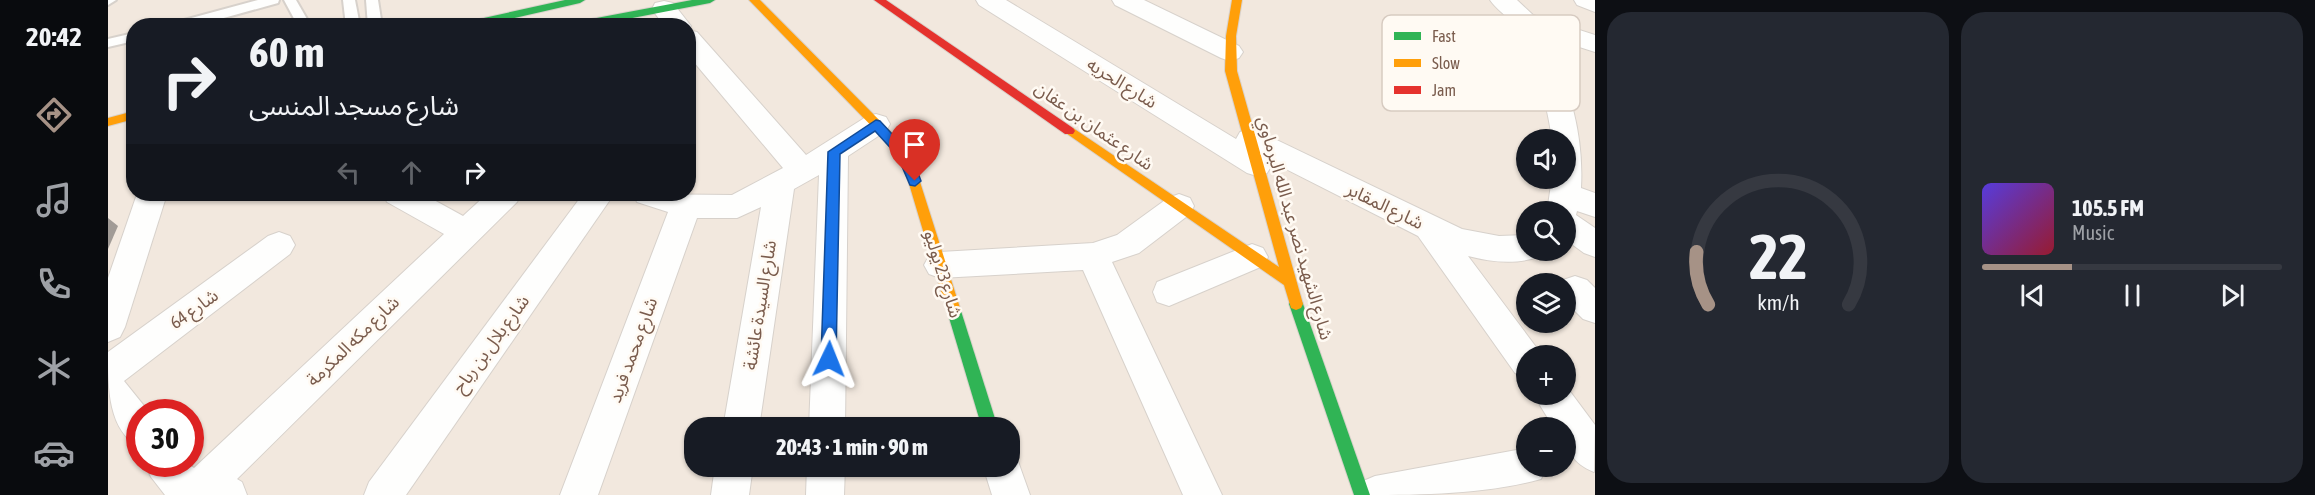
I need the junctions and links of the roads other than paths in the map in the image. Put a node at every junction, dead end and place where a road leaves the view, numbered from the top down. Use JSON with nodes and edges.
{"nodes":[{"id":1,"x":273,"y":0,"type":"edge"},
{"id":2,"x":290,"y":0,"type":"edge"},
{"id":3,"x":350,"y":0,"type":"edge"},
{"id":4,"x":372,"y":0,"type":"edge"},
{"id":5,"x":580,"y":0,"type":"edge"},
{"id":6,"x":710,"y":0,"type":"edge"},
{"id":7,"x":754,"y":0,"type":"edge"},
{"id":8,"x":879,"y":0,"type":"edge"},
{"id":9,"x":988,"y":0,"type":"edge"},
{"id":10,"x":1124,"y":0,"type":"edge"},
{"id":11,"x":1236,"y":0,"type":"edge"},
{"id":12,"x":1502,"y":0,"type":"edge"},
{"id":13,"x":1586,"y":0,"type":"edge"},
{"id":14,"x":237,"y":4,"type":"edge"},
{"id":15,"x":1595,"y":4,"type":"edge"},
{"id":16,"x":1518,"y":15,"type":"edge"},
{"id":17,"x":671,"y":17,"type":"edge"},
{"id":18,"x":199,"y":18,"type":"edge"},
{"id":19,"x":300,"y":18,"type":"edge"},
{"id":20,"x":352,"y":18,"type":"edge"},
{"id":21,"x":374,"y":18,"type":"edge"},
{"id":22,"x":498,"y":18,"type":"edge"},
{"id":23,"x":126,"y":39,"type":"edge"},
{"id":24,"x":1580,"y":39,"type":"edge"},
{"id":25,"x":108,"y":43,"type":"edge"},
{"id":26,"x":1595,"y":44,"type":"edge"},
{"id":27,"x":696,"y":49,"type":"edge"},
{"id":28,"x":1230,"y":52,"type":"junction"},
{"id":29,"x":1561,"y":111,"type":"edge"},
{"id":30,"x":126,"y":117,"type":"edge"},
{"id":31,"x":108,"y":122,"type":"edge"},
{"id":32,"x":876,"y":124,"type":"junction"},
{"id":33,"x":834,"y":152,"type":"junction"},
{"id":34,"x":1254,"y":152,"type":"junction"},
{"id":35,"x":791,"y":177,"type":"junction"},
{"id":36,"x":150,"y":201,"type":"edge"},
{"id":37,"x":411,"y":201,"type":"edge"},
{"id":38,"x":499,"y":201,"type":"edge"},
{"id":39,"x":593,"y":201,"type":"edge"},
{"id":40,"x":670,"y":201,"type":"edge"},
{"id":41,"x":1565,"y":201,"type":"edge"},
{"id":42,"x":1595,"y":205,"type":"edge"},
{"id":43,"x":686,"y":206,"type":"junction"},
{"id":44,"x":1179,"y":206,"type":"junction"},
{"id":45,"x":1576,"y":208,"type":"edge"},
{"id":46,"x":1576,"y":222,"type":"edge"},
{"id":47,"x":1428,"y":228,"type":"junction"},
{"id":48,"x":466,"y":232,"type":"junction"},
{"id":49,"x":1595,"y":244,"type":"edge"},
{"id":50,"x":279,"y":245,"type":"dead end"},
{"id":51,"x":1516,"y":249,"type":"edge"},
{"id":52,"x":1093,"y":256,"type":"junction"},
{"id":53,"x":1252,"y":256,"type":"junction"},
{"id":54,"x":940,"y":265,"type":"junction"},
{"id":55,"x":1288,"y":281,"type":"junction"},
{"id":56,"x":1168,"y":292,"type":"dead end"},
{"id":57,"x":108,"y":327,"type":"edge"},
{"id":58,"x":1516,"y":347,"type":"edge"},
{"id":59,"x":108,"y":372,"type":"edge"},
{"id":60,"x":108,"y":388,"type":"edge"},
{"id":61,"x":1557,"y":405,"type":"edge"},
{"id":62,"x":126,"y":412,"type":"edge"},
{"id":63,"x":743,"y":417,"type":"edge"},
{"id":64,"x":827,"y":417,"type":"edge"},
{"id":65,"x":987,"y":417,"type":"edge"},
{"id":66,"x":1585,"y":456,"type":"edge"},
{"id":67,"x":1516,"y":468,"type":"edge"},
{"id":68,"x":732,"y":477,"type":"edge"},
{"id":69,"x":826,"y":477,"type":"edge"},
{"id":70,"x":1005,"y":477,"type":"edge"},
{"id":71,"x":191,"y":485,"type":"edge"},
{"id":72,"x":383,"y":495,"type":"edge"},
{"id":73,"x":579,"y":495,"type":"edge"},
{"id":74,"x":730,"y":495,"type":"edge"},
{"id":75,"x":825,"y":495,"type":"edge"},
{"id":76,"x":1011,"y":495,"type":"edge"},
{"id":77,"x":1203,"y":495,"type":"edge"},
{"id":78,"x":1362,"y":495,"type":"edge"},
{"id":79,"x":1375,"y":495,"type":"edge"}],
"edges":[{"from":1,"to":14,"type":"lane"},
{"from":2,"to":19,"type":"lane"},
{"from":3,"to":20,"type":"lane"},
{"from":4,"to":21,"type":"lane"},
{"from":5,"to":22,"type":"street"},
{"from":6,"to":17,"type":"street"},
{"from":7,"to":32,"type":"street","name":"شارع 23 يوليو"},
{"from":8,"to":44,"type":"street","name":"شارع عثمان بن عفان"},
{"from":9,"to":34,"type":"street","name":"شارع الحريه"},
{"from":10,"to":28,"type":"street"},
{"from":11,"to":28,"type":"street","name":"شارع الشهيد نصر عبد الله البرماوي"},
{"from":12,"to":16,"type":"street"},
{"from":13,"to":15,"type":"street"},
{"from":14,"to":18,"type":"lane"},
{"from":23,"to":25,"type":"lane"},
{"from":24,"to":26,"type":"street"},
{"from":27,"to":35,"type":"street"},
{"from":28,"to":34,"type":"street","name":"شارع الشهيد نصر عبد الله البرماوي"},
{"from":29,"to":41,"type":"street"},
{"from":30,"to":31,"type":"street"},
{"from":32,"to":33,"type":"street"},
{"from":32,"to":54,"type":"street","name":"شارع 23 يوليو"},
{"from":33,"to":35,"type":"street"},
{"from":33,"to":64,"type":"street"},
{"from":34,"to":47,"type":"street","name":"شارع المقابر"},
{"from":34,"to":55,"type":"street","name":"شارع الشهيد نصر عبد الله البرماوي"},
{"from":35,"to":43,"type":"street"},
{"from":35,"to":63,"type":"street","name":"شارع السيدة عائشة"},
{"from":36,"to":57,"type":"street"},
{"from":37,"to":48,"type":"street"},
{"from":38,"to":48,"type":"street","name":"شارع مكه المكرمة"},
{"from":39,"to":72,"type":"street","name":"شارع بلال بن رباح"},
{"from":40,"to":43,"type":"street"},
{"from":42,"to":45,"type":"street"},
{"from":43,"to":73,"type":"street","name":"شارع محمد فريد"},
{"from":44,"to":52,"type":"street"},
{"from":44,"to":53,"type":"street","name":"شارع عثمان بن عفان"},
{"from":46,"to":49,"type":"street"},
{"from":47,"to":51,"type":"street","name":"شارع المقابر"},
{"from":47,"to":58,"type":"street"},
{"from":48,"to":71,"type":"street","name":"شارع مكه المكرمة"},
{"from":50,"to":59,"type":"street","name":"شارع 64"},
{"from":52,"to":54,"type":"street"},
{"from":52,"to":77,"type":"street"},
{"from":53,"to":55,"type":"street","name":"شارع عثمان بن عفان"},
{"from":53,"to":56,"type":"street"},
{"from":54,"to":65,"type":"street","name":"شارع 23 يوليو"},
{"from":55,"to":78,"type":"street","name":"شارع الشهيد نصر عبد الله البرماوي"},
{"from":60,"to":62,"type":"street"},
{"from":61,"to":66,"type":"street"},
{"from":67,"to":79,"type":"street"},
{"from":68,"to":74,"type":"street"},
{"from":69,"to":75,"type":"street"},
{"from":70,"to":76,"type":"street"}]}
